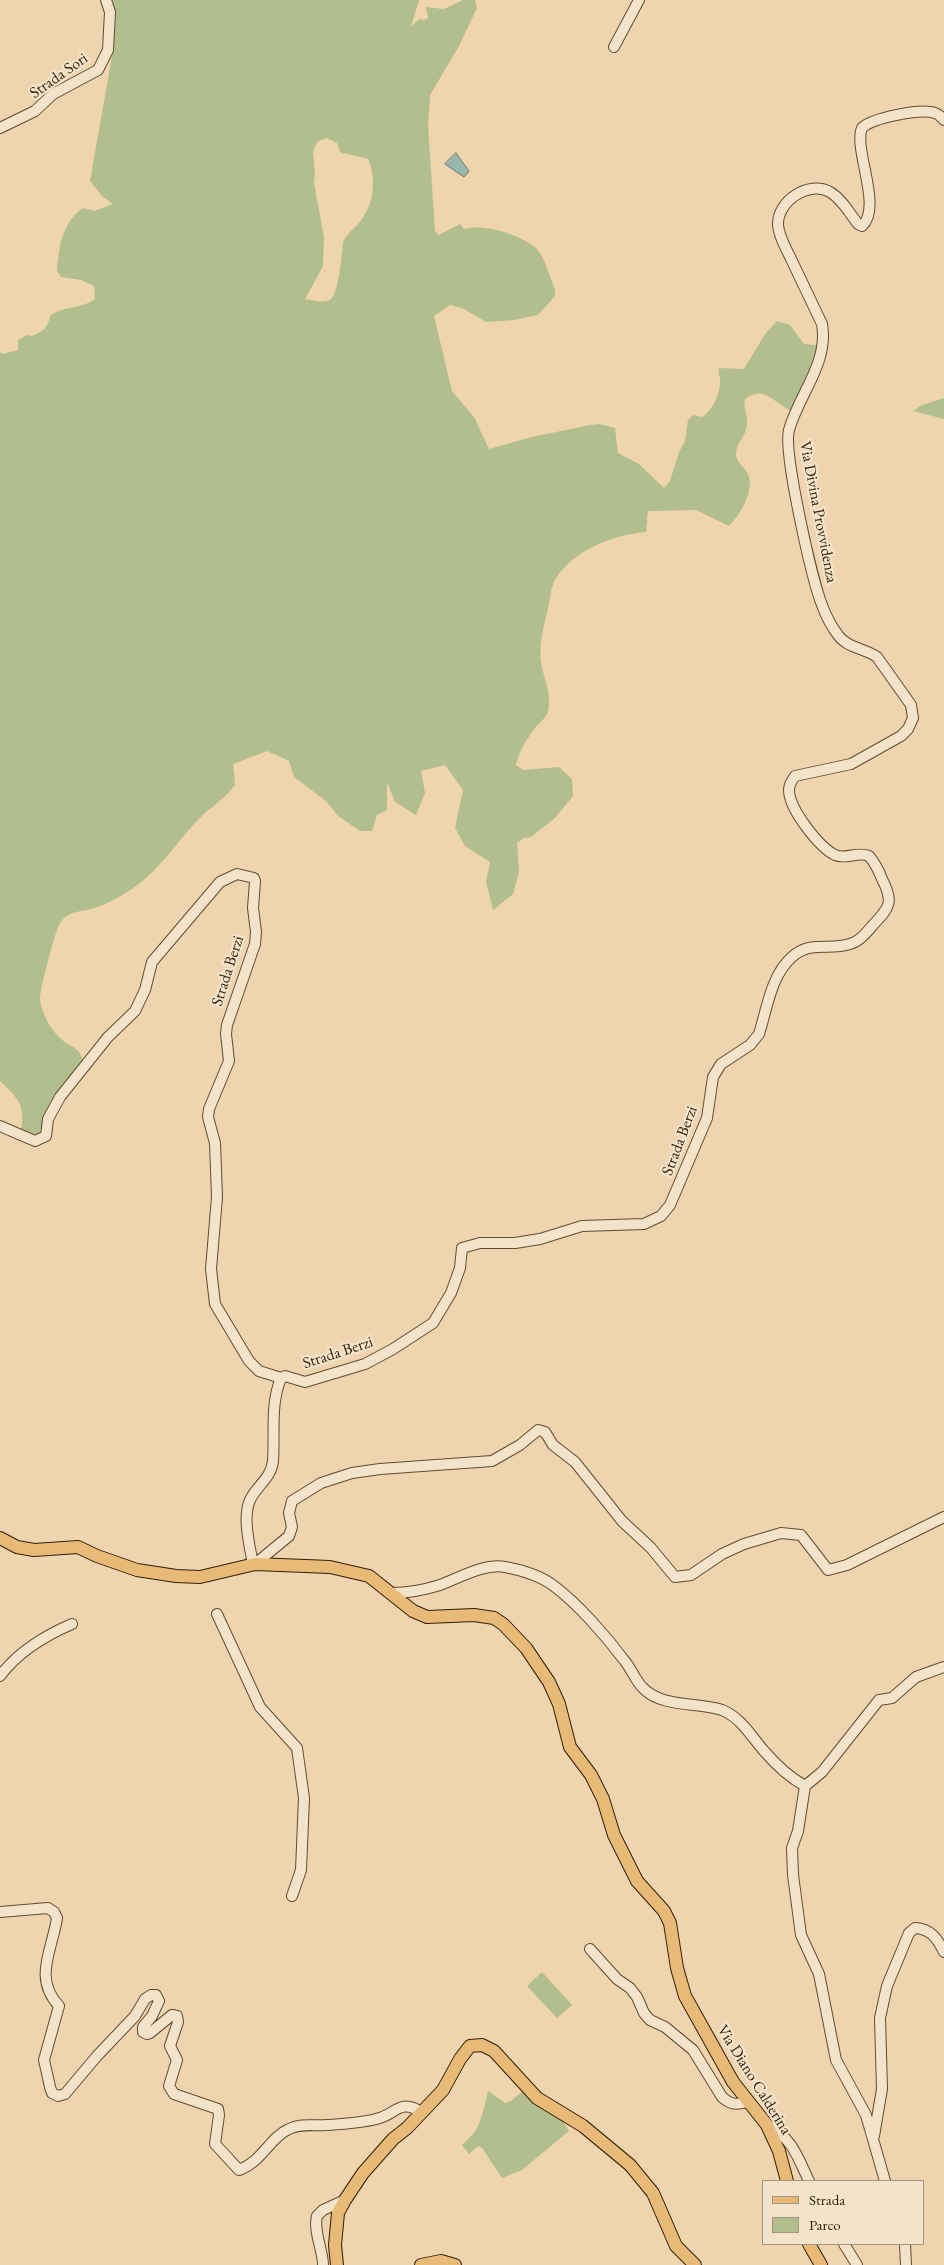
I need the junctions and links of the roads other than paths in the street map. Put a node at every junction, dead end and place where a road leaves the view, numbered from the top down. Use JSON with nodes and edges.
{"nodes":[{"id":1,"x":106,"y":0,"type":"edge"},
{"id":2,"x":639,"y":0,"type":"edge"},
{"id":3,"x":614,"y":47,"type":"dead end"},
{"id":4,"x":944,"y":120,"type":"edge"},
{"id":5,"x":0,"y":128,"type":"edge"},
{"id":6,"x":908,"y":729,"type":"joint"},
{"id":7,"x":0,"y":1126,"type":"edge"},
{"id":8,"x":281,"y":1378,"type":"junction"},
{"id":9,"x":944,"y":1517,"type":"edge"},
{"id":10,"x":0,"y":1538,"type":"edge"},
{"id":11,"x":254,"y":1564,"type":"junction"},
{"id":12,"x":392,"y":1593,"type":"junction"},
{"id":13,"x":217,"y":1614,"type":"dead end"},
{"id":14,"x":72,"y":1624,"type":"dead end"},
{"id":15,"x":944,"y":1668,"type":"edge"},
{"id":16,"x":0,"y":1676,"type":"edge"},
{"id":17,"x":805,"y":1786,"type":"junction"},
{"id":18,"x":292,"y":1896,"type":"dead end"},
{"id":19,"x":0,"y":1912,"type":"edge"},
{"id":20,"x":590,"y":1949,"type":"dead end"},
{"id":21,"x":944,"y":1952,"type":"edge"},
{"id":22,"x":747,"y":2102,"type":"junction"},
{"id":23,"x":421,"y":2112,"type":"junction"},
{"id":24,"x":768,"y":2126,"type":"junction"},
{"id":25,"x":874,"y":2139,"type":"junction"},
{"id":26,"x":787,"y":2180,"type":"edge"},
{"id":27,"x":809,"y":2180,"type":"edge"},
{"id":28,"x":885,"y":2180,"type":"edge"},
{"id":29,"x":345,"y":2200,"type":"junction"},
{"id":30,"x":810,"y":2245,"type":"edge"},
{"id":31,"x":845,"y":2245,"type":"edge"},
{"id":32,"x":905,"y":2245,"type":"edge"},
{"id":33,"x":323,"y":2265,"type":"edge"},
{"id":34,"x":337,"y":2265,"type":"edge"},
{"id":35,"x":421,"y":2265,"type":"edge"},
{"id":36,"x":455,"y":2265,"type":"edge"},
{"id":37,"x":695,"y":2265,"type":"edge"},
{"id":38,"x":821,"y":2265,"type":"edge"},
{"id":39,"x":857,"y":2265,"type":"edge"},
{"id":40,"x":906,"y":2265,"type":"edge"}],
"edges":[{"from":1,"to":5,"type":"street","name":"Strada Sori"},
{"from":2,"to":3,"type":"street"},
{"from":4,"to":6,"type":"street","name":"Via Divina Provvidenza"},
{"from":6,"to":8,"type":"street","name":"Strada Berzi"},
{"from":7,"to":8,"type":"street","name":"Strada Berzi"},
{"from":8,"to":11,"type":"street"},
{"from":9,"to":11,"type":"street"},
{"from":10,"to":11,"type":"main road","name":"Via Diano Calderina"},
{"from":11,"to":12,"type":"main road","name":"Via Diano Calderina"},
{"from":12,"to":17,"type":"street"},
{"from":12,"to":22,"type":"main road","name":"Via Diano Calderina"},
{"from":13,"to":18,"type":"street"},
{"from":14,"to":16,"type":"street"},
{"from":15,"to":17,"type":"street"},
{"from":17,"to":25,"type":"street"},
{"from":19,"to":23,"type":"street"},
{"from":20,"to":22,"type":"street"},
{"from":21,"to":25,"type":"street"},
{"from":22,"to":24,"type":"main road","name":"Via Diano Calderina"},
{"from":23,"to":29,"type":"main road"},
{"from":23,"to":37,"type":"main road"},
{"from":24,"to":26,"type":"main road","name":"Via Diano Calderina"},
{"from":24,"to":27,"type":"street"},
{"from":25,"to":28,"type":"street"},
{"from":29,"to":33,"type":"street"},
{"from":29,"to":34,"type":"main road"},
{"from":30,"to":38,"type":"main road"},
{"from":31,"to":39,"type":"street"},
{"from":32,"to":40,"type":"street"},
{"from":35,"to":36,"type":"main road"}]}
